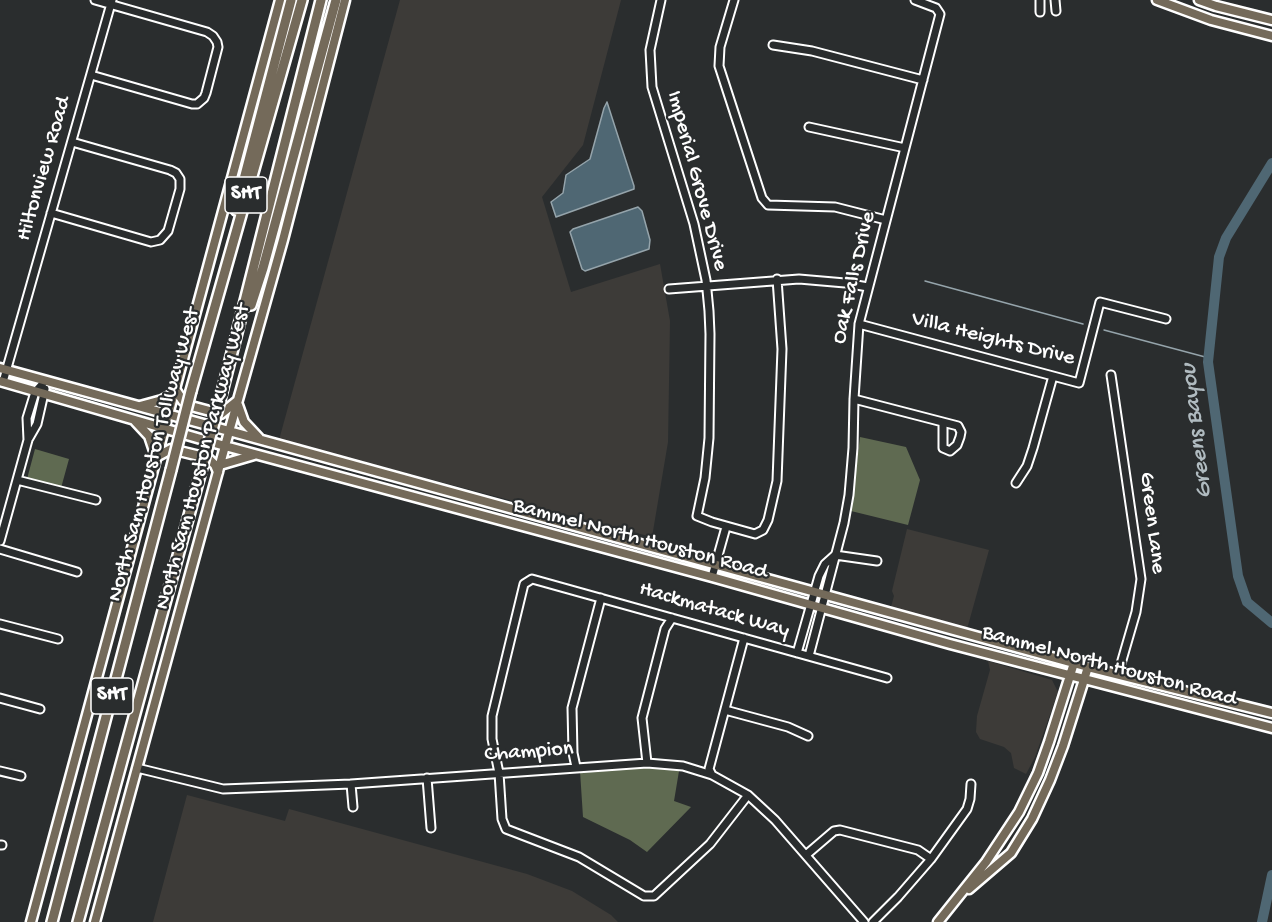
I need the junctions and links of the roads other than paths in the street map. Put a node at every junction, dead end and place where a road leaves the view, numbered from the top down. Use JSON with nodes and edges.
{"nodes":[{"id":1,"x":95,"y":0,"type":"edge"},
{"id":2,"x":280,"y":0,"type":"edge"},
{"id":3,"x":291,"y":0,"type":"edge"},
{"id":4,"x":302,"y":0,"type":"edge"},
{"id":5,"x":321,"y":0,"type":"edge"},
{"id":6,"x":336,"y":0,"type":"edge"},
{"id":7,"x":345,"y":0,"type":"edge"},
{"id":8,"x":661,"y":0,"type":"edge"},
{"id":9,"x":734,"y":0,"type":"edge"},
{"id":10,"x":915,"y":0,"type":"edge"},
{"id":11,"x":1040,"y":0,"type":"edge"},
{"id":12,"x":1055,"y":0,"type":"edge"},
{"id":13,"x":1157,"y":0,"type":"edge"},
{"id":14,"x":1199,"y":0,"type":"edge"},
{"id":15,"x":111,"y":2,"type":"edge"},
{"id":16,"x":1056,"y":11,"type":"dead end"},
{"id":17,"x":1040,"y":12,"type":"dead end"},
{"id":18,"x":1271,"y":20,"type":"edge"},
{"id":19,"x":1271,"y":36,"type":"edge"},
{"id":20,"x":773,"y":45,"type":"dead end"},
{"id":21,"x":90,"y":75,"type":"junction"},
{"id":22,"x":923,"y":80,"type":"junction"},
{"id":23,"x":809,"y":127,"type":"dead end"},
{"id":24,"x":72,"y":141,"type":"junction"},
{"id":25,"x":905,"y":148,"type":"junction"},
{"id":26,"x":51,"y":213,"type":"junction"},
{"id":27,"x":886,"y":220,"type":"junction"},
{"id":28,"x":777,"y":279,"type":"junction"},
{"id":29,"x":706,"y":285,"type":"junction"},
{"id":30,"x":868,"y":287,"type":"junction"},
{"id":31,"x":669,"y":289,"type":"dead end"},
{"id":32,"x":219,"y":294,"type":"junction"},
{"id":33,"x":1166,"y":319,"type":"dead end"},
{"id":34,"x":859,"y":324,"type":"junction"},
{"id":35,"x":3,"y":369,"type":"edge"},
{"id":36,"x":228,"y":372,"type":"junction"},
{"id":37,"x":1111,"y":375,"type":"dead end"},
{"id":38,"x":1053,"y":376,"type":"junction"},
{"id":39,"x":45,"y":381,"type":"junction"},
{"id":40,"x":2,"y":382,"type":"edge"},
{"id":41,"x":174,"y":391,"type":"junction"},
{"id":42,"x":35,"y":392,"type":"junction"},
{"id":43,"x":45,"y":395,"type":"junction"},
{"id":44,"x":854,"y":399,"type":"junction"},
{"id":45,"x":238,"y":400,"type":"junction"},
{"id":46,"x":139,"y":407,"type":"junction"},
{"id":47,"x":168,"y":415,"type":"junction"},
{"id":48,"x":135,"y":420,"type":"junction"},
{"id":49,"x":943,"y":424,"type":"dead end"},
{"id":50,"x":164,"y":428,"type":"junction"},
{"id":51,"x":229,"y":432,"type":"junction"},
{"id":52,"x":28,"y":440,"type":"junction"},
{"id":53,"x":262,"y":441,"type":"junction"},
{"id":54,"x":225,"y":446,"type":"junction"},
{"id":55,"x":256,"y":454,"type":"junction"},
{"id":56,"x":156,"y":457,"type":"junction"},
{"id":57,"x":219,"y":469,"type":"junction"},
{"id":58,"x":17,"y":480,"type":"junction"},
{"id":59,"x":1017,"y":483,"type":"dead end"},
{"id":60,"x":431,"y":487,"type":"junction"},
{"id":61,"x":96,"y":500,"type":"dead end"},
{"id":62,"x":428,"y":501,"type":"junction"},
{"id":63,"x":547,"y":518,"type":"junction"},
{"id":64,"x":726,"y":527,"type":"junction"},
{"id":65,"x":542,"y":532,"type":"junction"},
{"id":66,"x":0,"y":542,"type":"edge"},
{"id":67,"x":0,"y":549,"type":"edge"},
{"id":68,"x":835,"y":555,"type":"junction"},
{"id":69,"x":877,"y":561,"type":"dead end"},
{"id":70,"x":715,"y":564,"type":"junction"},
{"id":71,"x":77,"y":572,"type":"dead end"},
{"id":72,"x":712,"y":577,"type":"junction"},
{"id":73,"x":815,"y":591,"type":"junction"},
{"id":74,"x":826,"y":594,"type":"junction"},
{"id":75,"x":601,"y":598,"type":"junction"},
{"id":76,"x":811,"y":606,"type":"junction"},
{"id":77,"x":822,"y":609,"type":"junction"},
{"id":78,"x":672,"y":618,"type":"junction"},
{"id":79,"x":0,"y":624,"type":"edge"},
{"id":80,"x":954,"y":630,"type":"junction"},
{"id":81,"x":744,"y":638,"type":"junction"},
{"id":82,"x":58,"y":639,"type":"dead end"},
{"id":83,"x":950,"y":644,"type":"junction"},
{"id":84,"x":797,"y":653,"type":"junction"},
{"id":85,"x":809,"y":656,"type":"junction"},
{"id":86,"x":1074,"y":663,"type":"junction"},
{"id":87,"x":1088,"y":667,"type":"junction"},
{"id":88,"x":1118,"y":674,"type":"junction"},
{"id":89,"x":1070,"y":677,"type":"junction"},
{"id":90,"x":887,"y":678,"type":"dead end"},
{"id":91,"x":1084,"y":681,"type":"junction"},
{"id":92,"x":1194,"y":692,"type":"junction"},
{"id":93,"x":0,"y":698,"type":"edge"},
{"id":94,"x":1190,"y":706,"type":"junction"},
{"id":95,"x":40,"y":709,"type":"dead end"},
{"id":96,"x":725,"y":710,"type":"junction"},
{"id":97,"x":1272,"y":712,"type":"edge"},
{"id":98,"x":1272,"y":728,"type":"edge"},
{"id":99,"x":808,"y":736,"type":"dead end"},
{"id":100,"x":647,"y":763,"type":"junction"},
{"id":101,"x":576,"y":767,"type":"junction"},
{"id":102,"x":137,"y":768,"type":"junction"},
{"id":103,"x":0,"y":771,"type":"edge"},
{"id":104,"x":499,"y":773,"type":"junction"},
{"id":105,"x":1038,"y":773,"type":"junction"},
{"id":106,"x":712,"y":775,"type":"junction"},
{"id":107,"x":21,"y":776,"type":"dead end"},
{"id":108,"x":427,"y":778,"type":"junction"},
{"id":109,"x":1050,"y":780,"type":"junction"},
{"id":110,"x":351,"y":784,"type":"junction"},
{"id":111,"x":971,"y":784,"type":"dead end"},
{"id":112,"x":748,"y":795,"type":"junction"},
{"id":113,"x":353,"y":807,"type":"dead end"},
{"id":114,"x":431,"y":828,"type":"dead end"},
{"id":115,"x":806,"y":855,"type":"junction"},
{"id":116,"x":931,"y":860,"type":"junction"},
{"id":117,"x":959,"y":897,"type":"junction"},
{"id":118,"x":31,"y":922,"type":"edge"},
{"id":119,"x":52,"y":922,"type":"edge"},
{"id":120,"x":78,"y":922,"type":"edge"},
{"id":121,"x":95,"y":922,"type":"edge"},
{"id":122,"x":864,"y":922,"type":"edge"},
{"id":123,"x":873,"y":922,"type":"edge"},
{"id":124,"x":938,"y":922,"type":"edge"}],
"edges":[{"from":1,"to":15,"type":"street"},
{"from":2,"to":41,"type":"main road","name":"North Sam Houston Parkway West"},
{"from":3,"to":32,"type":"highway"},
{"from":4,"to":32,"type":"highway","name":"North Sam Houston Tollway West","number":"SHT"},
{"from":5,"to":36,"type":"highway","number":"SHT"},
{"from":6,"to":36,"type":"highway"},
{"from":7,"to":45,"type":"main road","name":"North Sam Houston Parkway West"},
{"from":8,"to":29,"type":"street","name":"Imperial Grove Drive"},
{"from":9,"to":27,"type":"street"},
{"from":10,"to":22,"type":"street","name":"Oak Falls Drive"},
{"from":11,"to":17,"type":"street"},
{"from":12,"to":16,"type":"street"},
{"from":13,"to":19,"type":"main road"},
{"from":14,"to":18,"type":"main road"},
{"from":15,"to":21,"type":"street","name":"Hiltonview Road"},
{"from":15,"to":21,"type":"street"},
{"from":20,"to":22,"type":"street"},
{"from":21,"to":24,"type":"street","name":"Hiltonview Road"},
{"from":22,"to":25,"type":"street","name":"Oak Falls Drive"},
{"from":23,"to":25,"type":"street"},
{"from":24,"to":26,"type":"street","name":"Hiltonview Road"},
{"from":24,"to":26,"type":"street"},
{"from":25,"to":27,"type":"street","name":"Oak Falls Drive"},
{"from":26,"to":35,"type":"street","name":"Hiltonview Road"},
{"from":27,"to":30,"type":"street","name":"Oak Falls Drive"},
{"from":28,"to":29,"type":"street"},
{"from":28,"to":30,"type":"street"},
{"from":28,"to":64,"type":"street"},
{"from":29,"to":31,"type":"street"},
{"from":29,"to":64,"type":"street","name":"Imperial Grove Drive"},
{"from":30,"to":34,"type":"street","name":"Oak Falls Drive"},
{"from":32,"to":119,"type":"highway","name":"North Sam Houston Tollway West","number":"SHT","bridge":true},
{"from":33,"to":38,"type":"street","name":"Villa Heights Drive"},
{"from":34,"to":38,"type":"street","name":"Villa Heights Drive"},
{"from":34,"to":44,"type":"street","name":"Oak Falls Drive"},
{"from":35,"to":39,"type":"main road","name":"Bammel North Houston Road"},
{"from":35,"to":40,"type":"street","name":"Hiltonview Road"},
{"from":36,"to":120,"type":"highway","number":"SHT","bridge":true},
{"from":37,"to":88,"type":"street","name":"Green Lane"},
{"from":38,"to":59,"type":"street"},
{"from":39,"to":42,"type":"street"},
{"from":39,"to":43,"type":"street"},
{"from":39,"to":46,"type":"main road","name":"Bammel North Houston Road"},
{"from":40,"to":42,"type":"main road","name":"Bammel North Houston Road"},
{"from":41,"to":45,"type":"main road"},
{"from":41,"to":46,"type":"main road"},
{"from":41,"to":47,"type":"main road","name":"North Sam Houston Parkway West"},
{"from":42,"to":43,"type":"main road","name":"Bammel North Houston Road"},
{"from":42,"to":52,"type":"street"},
{"from":43,"to":48,"type":"main road","name":"Bammel North Houston Road"},
{"from":43,"to":52,"type":"street"},
{"from":44,"to":49,"type":"street"},
{"from":44,"to":68,"type":"street","name":"Oak Falls Drive"},
{"from":45,"to":51,"type":"main road","name":"North Sam Houston Parkway West"},
{"from":45,"to":53,"type":"main road"},
{"from":46,"to":47,"type":"main road","name":"Bammel North Houston Road"},
{"from":47,"to":50,"type":"main road","name":"North Sam Houston Parkway West"},
{"from":47,"to":51,"type":"main road","name":"Bammel North Houston Road"},
{"from":48,"to":50,"type":"main road","name":"Bammel North Houston Road"},
{"from":48,"to":56,"type":"main road"},
{"from":50,"to":54,"type":"main road","name":"Bammel North Houston Road"},
{"from":50,"to":56,"type":"main road","name":"North Sam Houston Parkway West"},
{"from":51,"to":53,"type":"main road","name":"Bammel North Houston Road"},
{"from":51,"to":54,"type":"main road","name":"North Sam Houston Parkway West"},
{"from":52,"to":58,"type":"street"},
{"from":53,"to":60,"type":"main road","name":"Bammel North Houston Road"},
{"from":54,"to":55,"type":"main road","name":"Bammel North Houston Road"},
{"from":54,"to":57,"type":"main road","name":"North Sam Houston Parkway West"},
{"from":55,"to":57,"type":"main road"},
{"from":55,"to":62,"type":"main road","name":"Bammel North Houston Road"},
{"from":56,"to":57,"type":"main road"},
{"from":56,"to":118,"type":"main road","name":"North Sam Houston Parkway West"},
{"from":57,"to":102,"type":"main road","name":"North Sam Houston Parkway West"},
{"from":58,"to":61,"type":"street"},
{"from":58,"to":66,"type":"street"},
{"from":60,"to":62,"type":"main road"},
{"from":60,"to":63,"type":"main road","name":"Bammel North Houston Road"},
{"from":62,"to":65,"type":"main road","name":"Bammel North Houston Road"},
{"from":63,"to":65,"type":"main road"},
{"from":63,"to":70,"type":"main road","name":"Bammel North Houston Road"},
{"from":64,"to":70,"type":"street"},
{"from":65,"to":72,"type":"main road","name":"Bammel North Houston Road"},
{"from":67,"to":71,"type":"street"},
{"from":68,"to":69,"type":"street"},
{"from":68,"to":73,"type":"street","name":"Oak Falls Drive"},
{"from":68,"to":74,"type":"street","name":"Oak Falls Drive"},
{"from":70,"to":72,"type":"street"},
{"from":70,"to":73,"type":"main road","name":"Bammel North Houston Road"},
{"from":72,"to":76,"type":"main road","name":"Bammel North Houston Road"},
{"from":73,"to":74,"type":"main road","name":"Bammel North Houston Road"},
{"from":73,"to":76,"type":"street","name":"Oak Falls Drive"},
{"from":74,"to":77,"type":"street","name":"Oak Falls Drive"},
{"from":74,"to":80,"type":"main road","name":"Bammel North Houston Road"},
{"from":75,"to":78,"type":"street","name":"Hackmatack Way"},
{"from":75,"to":101,"type":"street"},
{"from":75,"to":104,"type":"street","name":"Hackmatack Way"},
{"from":76,"to":77,"type":"main road","name":"Bammel North Houston Road"},
{"from":76,"to":84,"type":"street","name":"Oak Falls Drive"},
{"from":77,"to":83,"type":"main road","name":"Bammel North Houston Road"},
{"from":77,"to":85,"type":"street","name":"Oak Falls Drive"},
{"from":78,"to":81,"type":"street","name":"Hackmatack Way"},
{"from":78,"to":100,"type":"street"},
{"from":79,"to":82,"type":"street"},
{"from":80,"to":83,"type":"main road"},
{"from":80,"to":86,"type":"main road","name":"Bammel North Houston Road"},
{"from":81,"to":84,"type":"street","name":"Hackmatack Way"},
{"from":81,"to":96,"type":"street"},
{"from":83,"to":89,"type":"main road","name":"Bammel North Houston Road"},
{"from":84,"to":85,"type":"street","name":"Hackmatack Way"},
{"from":85,"to":90,"type":"street","name":"Hackmatack Way"},
{"from":86,"to":87,"type":"main road","name":"Bammel North Houston Road"},
{"from":86,"to":89,"type":"main road"},
{"from":87,"to":88,"type":"main road","name":"Bammel North Houston Road"},
{"from":87,"to":91,"type":"main road"},
{"from":88,"to":92,"type":"main road","name":"Bammel North Houston Road"},
{"from":89,"to":91,"type":"main road","name":"Bammel North Houston Road"},
{"from":89,"to":105,"type":"main road"},
{"from":91,"to":94,"type":"main road","name":"Bammel North Houston Road"},
{"from":91,"to":109,"type":"main road"},
{"from":92,"to":94,"type":"main road"},
{"from":92,"to":97,"type":"main road","name":"Bammel North Houston Road"},
{"from":93,"to":95,"type":"street"},
{"from":94,"to":98,"type":"main road","name":"Bammel North Houston Road"},
{"from":96,"to":99,"type":"street"},
{"from":96,"to":106,"type":"street"},
{"from":100,"to":101,"type":"street","name":"Champion"},
{"from":100,"to":106,"type":"street","name":"Champion"},
{"from":101,"to":104,"type":"street","name":"Champion"},
{"from":102,"to":110,"type":"street","name":"Champion"},
{"from":102,"to":121,"type":"main road","name":"North Sam Houston Parkway West"},
{"from":103,"to":107,"type":"street"},
{"from":104,"to":108,"type":"street","name":"Champion"},
{"from":104,"to":112,"type":"street"},
{"from":105,"to":109,"type":"main road"},
{"from":105,"to":117,"type":"main road"},
{"from":106,"to":112,"type":"street","name":"Champion"},
{"from":108,"to":110,"type":"street","name":"Champion"},
{"from":108,"to":114,"type":"street"},
{"from":109,"to":117,"type":"main road"},
{"from":110,"to":113,"type":"street"},
{"from":111,"to":116,"type":"street"},
{"from":112,"to":115,"type":"street","name":"Champion"},
{"from":115,"to":116,"type":"street"},
{"from":115,"to":122,"type":"street","name":"Champion"},
{"from":116,"to":123,"type":"street"},
{"from":117,"to":124,"type":"main road"}]}
